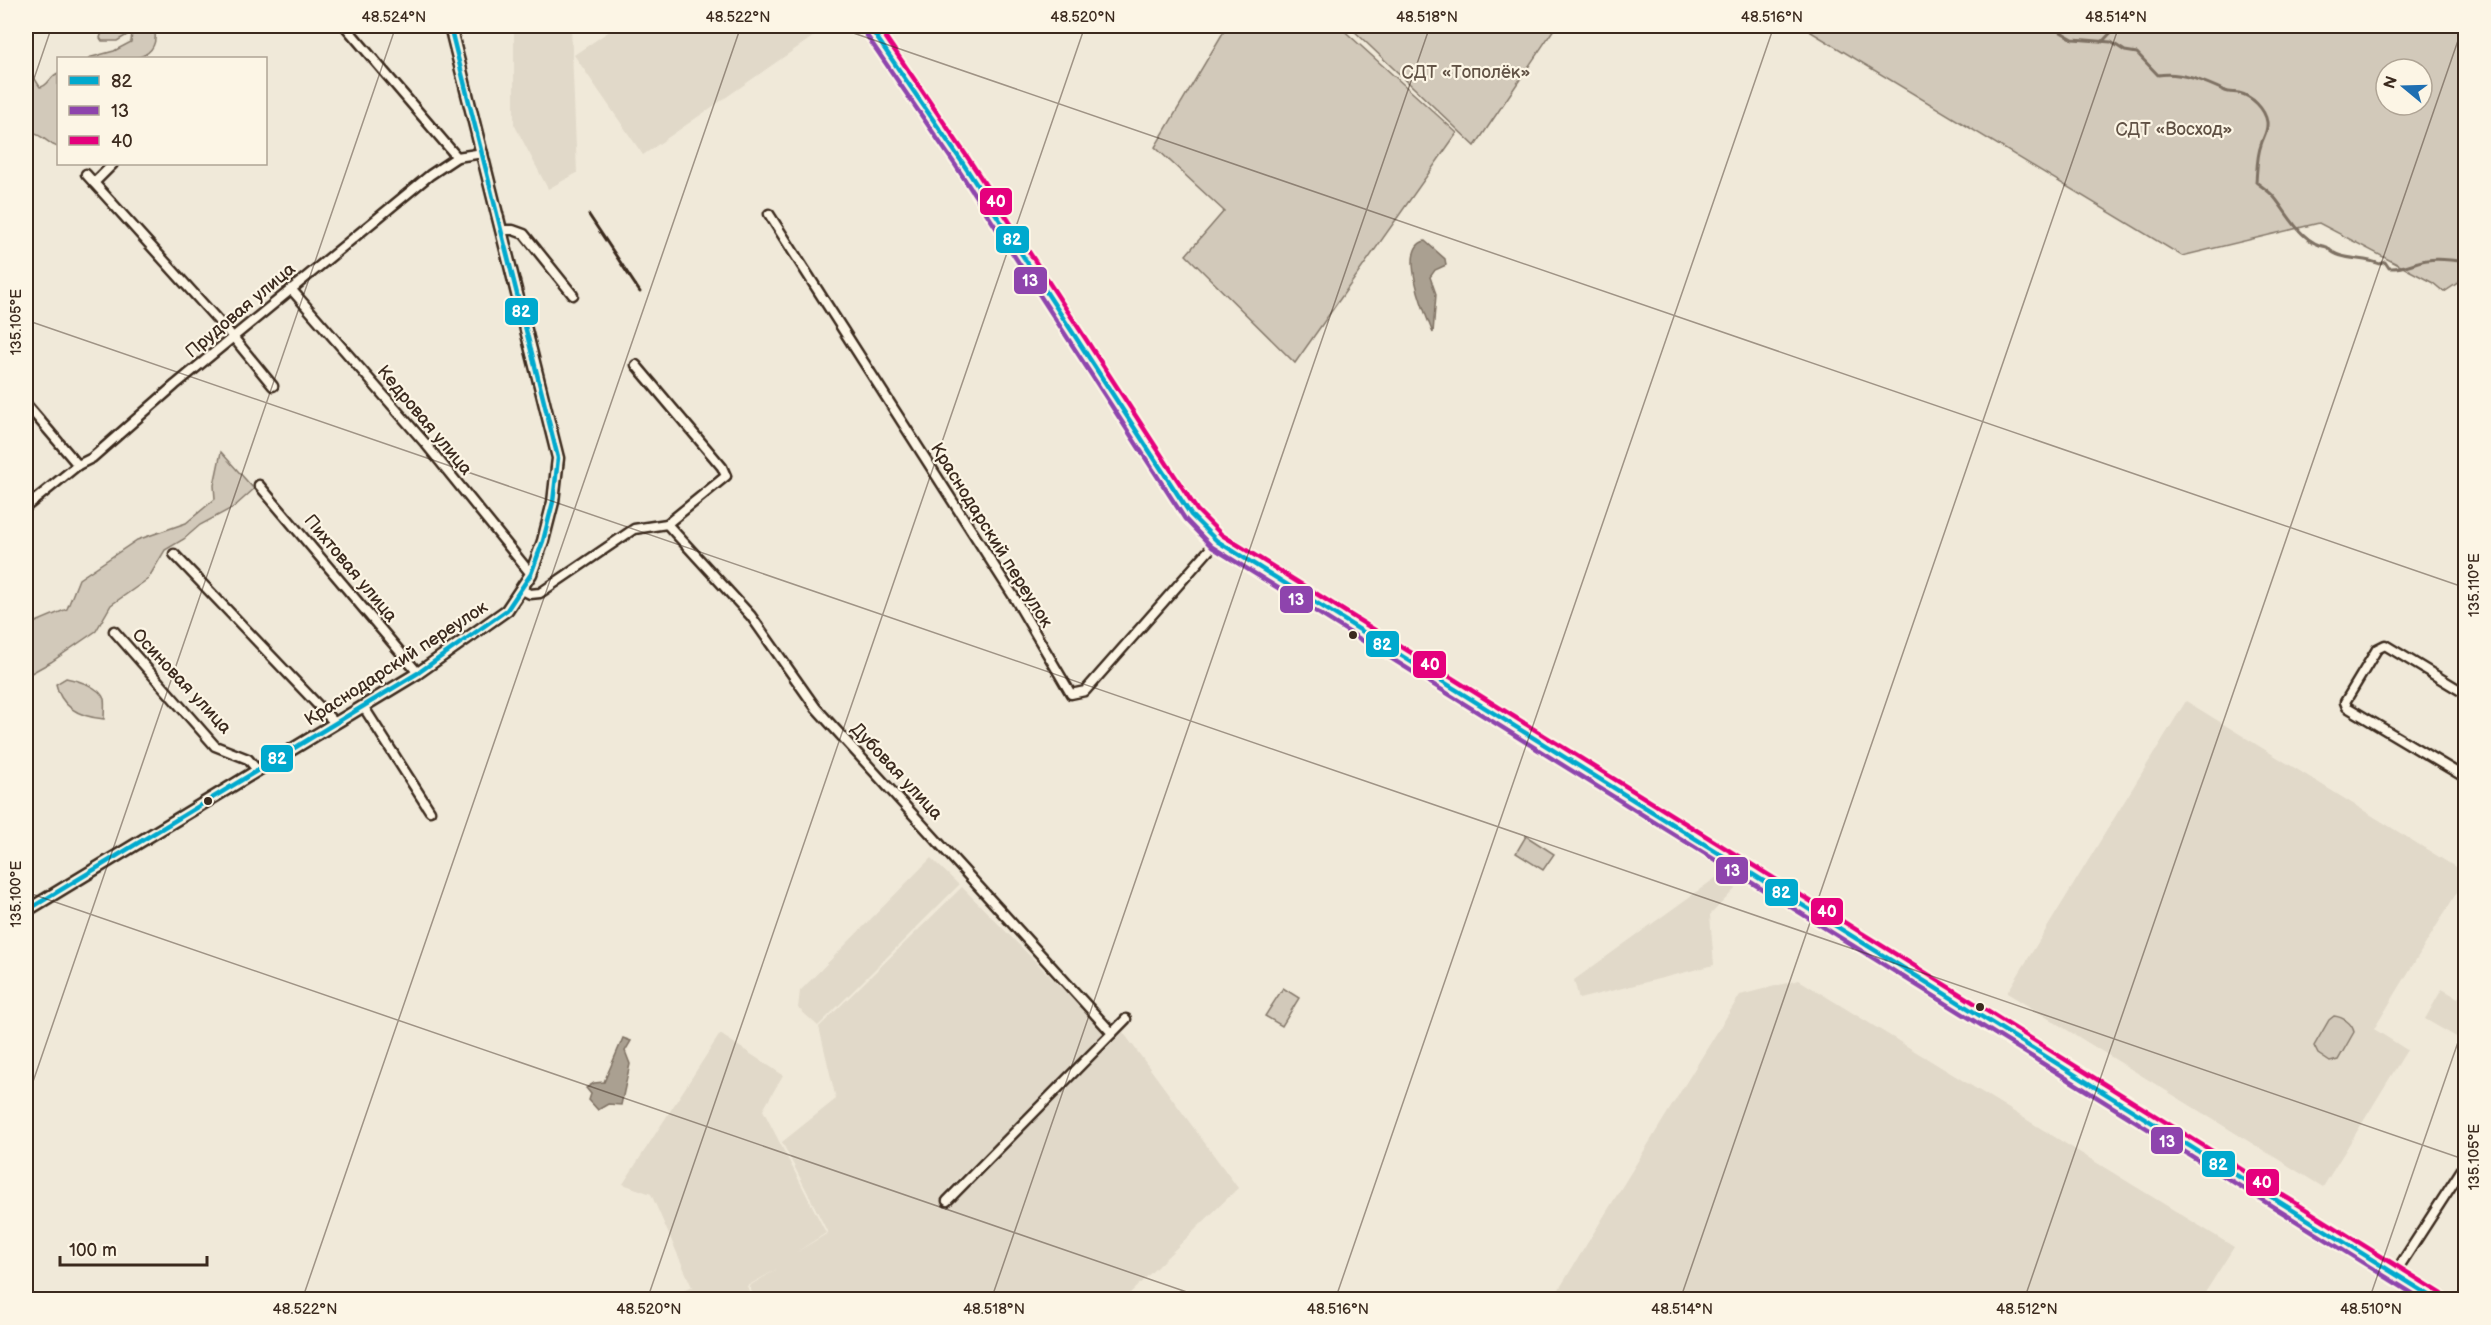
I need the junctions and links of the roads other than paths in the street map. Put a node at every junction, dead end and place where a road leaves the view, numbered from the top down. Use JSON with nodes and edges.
{"nodes":[{"id":1,"x":345,"y":26,"type":"edge"},
{"id":2,"x":450,"y":26,"type":"edge"},
{"id":3,"x":869,"y":26,"type":"edge"},
{"id":4,"x":483,"y":153,"type":"junction"},
{"id":5,"x":457,"y":157,"type":"junction"},
{"id":6,"x":112,"y":165,"type":"edge"},
{"id":7,"x":86,"y":174,"type":"dead end"},
{"id":8,"x":94,"y":183,"type":"junction"},
{"id":9,"x":769,"y":214,"type":"dead end"},
{"id":10,"x":501,"y":230,"type":"junction"},
{"id":11,"x":291,"y":289,"type":"junction"},
{"id":12,"x":573,"y":295,"type":"dead end"},
{"id":13,"x":233,"y":337,"type":"junction"},
{"id":14,"x":636,"y":365,"type":"dead end"},
{"id":15,"x":273,"y":386,"type":"dead end"},
{"id":16,"x":26,"y":404,"type":"edge"},
{"id":17,"x":78,"y":465,"type":"junction"},
{"id":18,"x":259,"y":485,"type":"dead end"},
{"id":19,"x":26,"y":507,"type":"edge"},
{"id":20,"x":667,"y":524,"type":"junction"},
{"id":21,"x":1217,"y":541,"type":"junction"},
{"id":22,"x":174,"y":554,"type":"dead end"},
{"id":23,"x":531,"y":574,"type":"junction"},
{"id":24,"x":522,"y":590,"type":"junction"},
{"id":25,"x":114,"y":631,"type":"dead end"},
{"id":26,"x":418,"y":673,"type":"junction"},
{"id":27,"x":2466,"y":694,"type":"edge"},
{"id":28,"x":363,"y":706,"type":"junction"},
{"id":29,"x":335,"y":723,"type":"junction"},
{"id":30,"x":258,"y":771,"type":"junction"},
{"id":31,"x":2466,"y":778,"type":"edge"},
{"id":32,"x":430,"y":811,"type":"dead end"},
{"id":33,"x":26,"y":911,"type":"edge"},
{"id":34,"x":1125,"y":1019,"type":"dead end"},
{"id":35,"x":1112,"y":1033,"type":"junction"},
{"id":36,"x":2466,"y":1163,"type":"edge"},
{"id":37,"x":947,"y":1201,"type":"dead end"},
{"id":38,"x":2396,"y":1273,"type":"junction"},
{"id":39,"x":2438,"y":1299,"type":"edge"}],
"edges":[{"from":1,"to":5,"type":"street"},
{"from":2,"to":4,"type":"street","name":"Краснодарский переулок"},
{"from":3,"to":21,"type":"main road"},
{"from":4,"to":5,"type":"street","name":"Прудовая улица"},
{"from":4,"to":10,"type":"street","name":"Краснодарский переулок"},
{"from":5,"to":11,"type":"street","name":"Прудовая улица"},
{"from":6,"to":8,"type":"street"},
{"from":7,"to":8,"type":"street"},
{"from":8,"to":13,"type":"street"},
{"from":9,"to":21,"type":"street","name":"Краснодарский переулок"},
{"from":10,"to":12,"type":"street"},
{"from":10,"to":23,"type":"street","name":"Краснодарский переулок"},
{"from":11,"to":13,"type":"street","name":"Прудовая улица"},
{"from":11,"to":23,"type":"street","name":"Кедровая улица"},
{"from":13,"to":15,"type":"street"},
{"from":13,"to":17,"type":"street","name":"Прудовая улица"},
{"from":14,"to":20,"type":"street"},
{"from":16,"to":17,"type":"street"},
{"from":17,"to":19,"type":"street","name":"Прудовая улица"},
{"from":18,"to":26,"type":"street","name":"Пихтовая улица"},
{"from":20,"to":24,"type":"street"},
{"from":20,"to":35,"type":"street","name":"Дубовая улица"},
{"from":21,"to":38,"type":"main road"},
{"from":22,"to":29,"type":"street"},
{"from":23,"to":24,"type":"street","name":"Краснодарский переулок"},
{"from":24,"to":26,"type":"street","name":"Краснодарский переулок"},
{"from":25,"to":30,"type":"street","name":"Осиновая улица"},
{"from":26,"to":28,"type":"street","name":"Краснодарский переулок"},
{"from":27,"to":31,"type":"street"},
{"from":28,"to":29,"type":"street","name":"Краснодарский переулок"},
{"from":28,"to":32,"type":"street"},
{"from":29,"to":30,"type":"street","name":"Краснодарский переулок"},
{"from":30,"to":33,"type":"street","name":"Краснодарский переулок"},
{"from":34,"to":35,"type":"street"},
{"from":35,"to":37,"type":"street"},
{"from":36,"to":38,"type":"street"},
{"from":38,"to":39,"type":"main road"}]}
